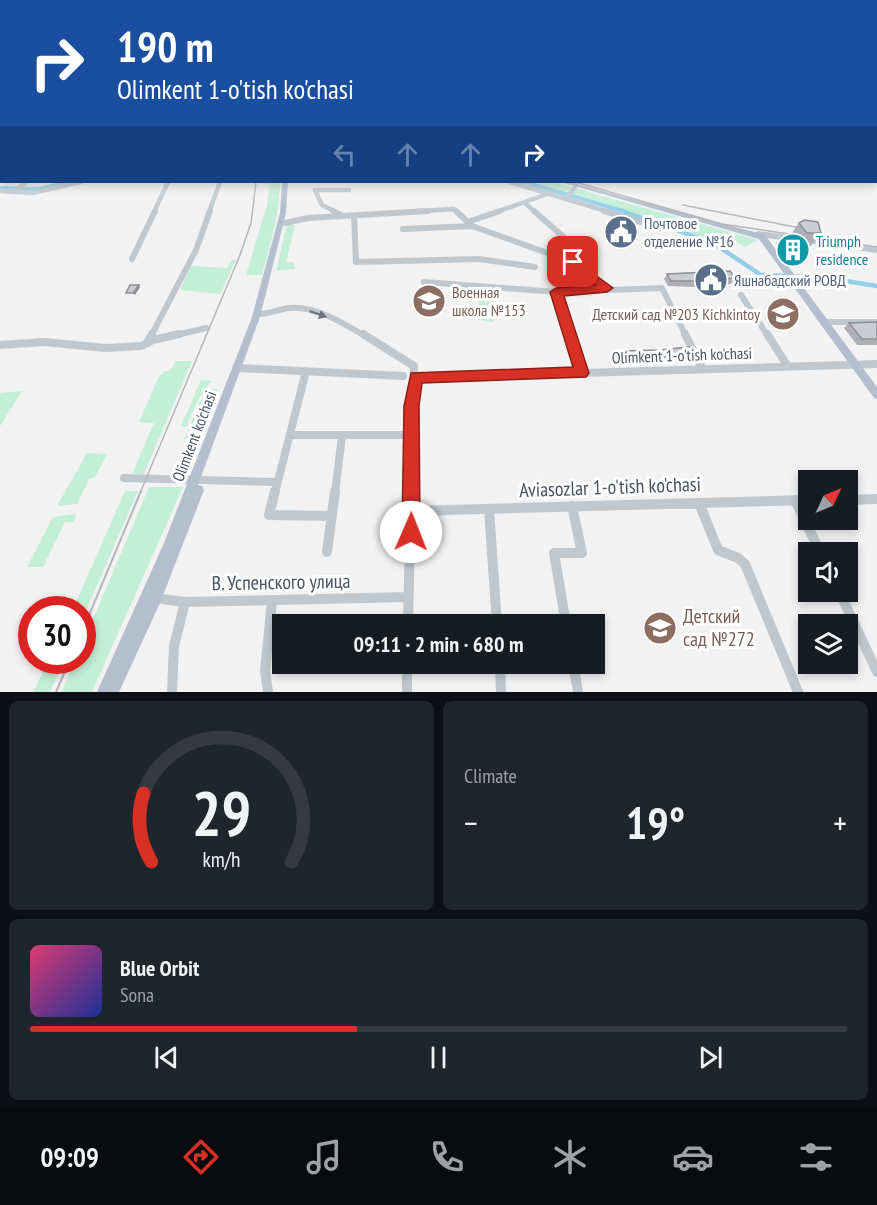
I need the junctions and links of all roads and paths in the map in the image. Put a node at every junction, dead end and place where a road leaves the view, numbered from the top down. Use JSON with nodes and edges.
{"nodes":[{"id":1,"x":25,"y":183,"type":"edge"},
{"id":2,"x":77,"y":183,"type":"edge"},
{"id":3,"x":168,"y":183,"type":"edge"},
{"id":4,"x":220,"y":183,"type":"edge"},
{"id":5,"x":287,"y":183,"type":"edge"},
{"id":6,"x":287,"y":183,"type":"edge"},
{"id":7,"x":344,"y":183,"type":"edge"},
{"id":8,"x":514,"y":183,"type":"edge"},
{"id":9,"x":568,"y":183,"type":"edge"},
{"id":10,"x":576,"y":185,"type":"junction"},
{"id":11,"x":16,"y":190,"type":"junction"},
{"id":12,"x":342,"y":190,"type":"junction"},
{"id":13,"x":349,"y":190,"type":"dead end"},
{"id":14,"x":0,"y":191,"type":"edge"},
{"id":15,"x":550,"y":193,"type":"junction"},
{"id":16,"x":569,"y":196,"type":"junction"},
{"id":17,"x":525,"y":203,"type":"junction"},
{"id":18,"x":414,"y":211,"type":"junction"},
{"id":19,"x":346,"y":216,"type":"junction"},
{"id":20,"x":354,"y":216,"type":"junction"},
{"id":21,"x":285,"y":223,"type":"junction"},
{"id":22,"x":470,"y":224,"type":"junction"},
{"id":23,"x":416,"y":228,"type":"junction"},
{"id":24,"x":403,"y":229,"type":"dead end"},
{"id":25,"x":665,"y":229,"type":"dead end"},
{"id":26,"x":767,"y":238,"type":"junction"},
{"id":27,"x":575,"y":247,"type":"dead end"},
{"id":28,"x":877,"y":250,"type":"edge"},
{"id":29,"x":132,"y":259,"type":"dead end"},
{"id":30,"x":535,"y":267,"type":"dead end"},
{"id":31,"x":424,"y":282,"type":"dead end"},
{"id":32,"x":607,"y":288,"type":"junction"},
{"id":33,"x":556,"y":292,"type":"junction"},
{"id":34,"x":741,"y":295,"type":"dead end"},
{"id":35,"x":261,"y":314,"type":"junction"},
{"id":36,"x":825,"y":322,"type":"junction"},
{"id":37,"x":877,"y":322,"type":"edge"},
{"id":38,"x":206,"y":328,"type":"dead end"},
{"id":39,"x":147,"y":343,"type":"junction"},
{"id":40,"x":0,"y":345,"type":"edge"},
{"id":41,"x":855,"y":364,"type":"junction"},
{"id":42,"x":877,"y":364,"type":"edge"},
{"id":43,"x":787,"y":365,"type":"junction"},
{"id":44,"x":241,"y":368,"type":"junction"},
{"id":45,"x":702,"y":368,"type":"junction"},
{"id":46,"x":306,"y":371,"type":"junction"},
{"id":47,"x":581,"y":373,"type":"junction"},
{"id":48,"x":403,"y":376,"type":"dead end"},
{"id":49,"x":416,"y":378,"type":"junction"},
{"id":50,"x":877,"y":395,"type":"edge"},
{"id":51,"x":290,"y":435,"type":"junction"},
{"id":52,"x":411,"y":435,"type":"junction"},
{"id":53,"x":342,"y":436,"type":"junction"},
{"id":54,"x":124,"y":478,"type":"dead end"},
{"id":55,"x":198,"y":481,"type":"junction"},
{"id":56,"x":277,"y":482,"type":"junction"},
{"id":57,"x":877,"y":499,"type":"edge"},
{"id":58,"x":795,"y":500,"type":"joint"},
{"id":59,"x":858,"y":500,"type":"edge"},
{"id":60,"x":699,"y":503,"type":"junction"},
{"id":61,"x":572,"y":506,"type":"junction"},
{"id":62,"x":489,"y":509,"type":"junction"},
{"id":63,"x":412,"y":511,"type":"junction"},
{"id":64,"x":332,"y":516,"type":"junction"},
{"id":65,"x":815,"y":542,"type":"edge"},
{"id":66,"x":327,"y":552,"type":"dead end"},
{"id":67,"x":409,"y":597,"type":"junction"},
{"id":68,"x":155,"y":598,"type":"junction"},
{"id":69,"x":272,"y":601,"type":"junction"},
{"id":70,"x":185,"y":602,"type":"junction"},
{"id":71,"x":844,"y":602,"type":"edge"},
{"id":72,"x":408,"y":614,"type":"edge"},
{"id":73,"x":496,"y":614,"type":"edge"},
{"id":74,"x":564,"y":614,"type":"edge"},
{"id":75,"x":877,"y":672,"type":"edge"},
{"id":76,"x":407,"y":674,"type":"edge"},
{"id":77,"x":500,"y":674,"type":"edge"},
{"id":78,"x":575,"y":674,"type":"edge"},
{"id":79,"x":104,"y":692,"type":"edge"},
{"id":80,"x":112,"y":692,"type":"edge"},
{"id":81,"x":172,"y":692,"type":"edge"},
{"id":82,"x":268,"y":692,"type":"edge"},
{"id":83,"x":407,"y":692,"type":"edge"},
{"id":84,"x":501,"y":692,"type":"edge"},
{"id":85,"x":578,"y":692,"type":"edge"},
{"id":86,"x":798,"y":692,"type":"edge"}],
"edges":[{"from":1,"to":11,"type":"street"},
{"from":2,"to":11,"type":"street"},
{"from":3,"to":29,"type":"street"},
{"from":4,"to":39,"type":"street"},
{"from":5,"to":21,"type":"main road","name":"Olimkent ko'chasi"},
{"from":6,"to":44,"type":"main road","name":"Olimkent ko'chasi"},
{"from":7,"to":12,"type":"street"},
{"from":8,"to":15,"type":"street"},
{"from":9,"to":10,"type":"main road"},
{"from":10,"to":16,"type":"street"},
{"from":10,"to":26,"type":"main road"},
{"from":11,"to":14,"type":"street"},
{"from":12,"to":13,"type":"street"},
{"from":12,"to":19,"type":"street"},
{"from":15,"to":16,"type":"street"},
{"from":15,"to":17,"type":"street"},
{"from":16,"to":25,"type":"street"},
{"from":17,"to":22,"type":"street"},
{"from":17,"to":27,"type":"street"},
{"from":18,"to":20,"type":"street"},
{"from":18,"to":22,"type":"street"},
{"from":18,"to":23,"type":"street"},
{"from":19,"to":20,"type":"street"},
{"from":19,"to":21,"type":"street"},
{"from":20,"to":30,"type":"street"},
{"from":21,"to":35,"type":"main road","name":"Olimkent ko'chasi"},
{"from":22,"to":23,"type":"street"},
{"from":22,"to":32,"type":"street"},
{"from":23,"to":24,"type":"street"},
{"from":26,"to":28,"type":"street"},
{"from":26,"to":36,"type":"main road"},
{"from":31,"to":33,"type":"street"},
{"from":32,"to":33,"type":"street"},
{"from":32,"to":45,"type":"street"},
{"from":33,"to":47,"type":"street"},
{"from":34,"to":43,"type":"street"},
{"from":35,"to":44,"type":"main road","name":"Olimkent ko'chasi"},
{"from":35,"to":49,"type":"street","one_way":true},
{"from":36,"to":37,"type":"street"},
{"from":36,"to":41,"type":"main road"},
{"from":38,"to":39,"type":"street"},
{"from":39,"to":40,"type":"street"},
{"from":41,"to":42,"type":"street","name":"Olimkent 1-o'tish ko'chasi"},
{"from":41,"to":43,"type":"street","name":"Olimkent 1-o'tish ko'chasi"},
{"from":41,"to":50,"type":"main road"},
{"from":43,"to":45,"type":"street","name":"Olimkent 1-o'tish ko'chasi"},
{"from":44,"to":46,"type":"street"},
{"from":44,"to":55,"type":"main road","name":"Olimkent ko'chasi"},
{"from":45,"to":47,"type":"street","name":"Olimkent 1-o'tish ko'chasi"},
{"from":46,"to":48,"type":"street"},
{"from":46,"to":51,"type":"street"},
{"from":47,"to":49,"type":"street","name":"Olimkent 1-o'tish ko'chasi"},
{"from":49,"to":52,"type":"street"},
{"from":51,"to":53,"type":"street"},
{"from":51,"to":56,"type":"street"},
{"from":52,"to":53,"type":"street"},
{"from":52,"to":63,"type":"street"},
{"from":53,"to":64,"type":"street"},
{"from":54,"to":55,"type":"street"},
{"from":55,"to":56,"type":"street"},
{"from":55,"to":68,"type":"main road","name":"Olimkent ko'chasi"},
{"from":55,"to":79,"type":"main road","name":"Olimkent ko'chasi"},
{"from":56,"to":64,"type":"street"},
{"from":57,"to":59,"type":"street"},
{"from":58,"to":60,"type":"street","name":"Aviasozlar 1-o'tish ko'chasi"},
{"from":58,"to":65,"type":"street"},
{"from":60,"to":61,"type":"street","name":"Aviasozlar 1-o'tish ko'chasi"},
{"from":60,"to":86,"type":"street"},
{"from":61,"to":62,"type":"street","name":"Aviasozlar 1-o'tish ko'chasi"},
{"from":61,"to":74,"type":"street"},
{"from":62,"to":63,"type":"street","name":"Aviasozlar 1-o'tish ko'chasi"},
{"from":62,"to":73,"type":"street"},
{"from":63,"to":67,"type":"street"},
{"from":64,"to":66,"type":"street"},
{"from":67,"to":69,"type":"street","name":"В. Успенского улица"},
{"from":67,"to":72,"type":"street"},
{"from":68,"to":70,"type":"street","name":"В. Успенского улица"},
{"from":68,"to":80,"type":"main road","name":"Olimkent ko'chasi"},
{"from":69,"to":70,"type":"street","name":"В. Успенского улица"},
{"from":69,"to":82,"type":"street"},
{"from":70,"to":81,"type":"street"},
{"from":71,"to":75,"type":"street"},
{"from":76,"to":83,"type":"street"},
{"from":77,"to":84,"type":"street"},
{"from":78,"to":85,"type":"street"}]}
